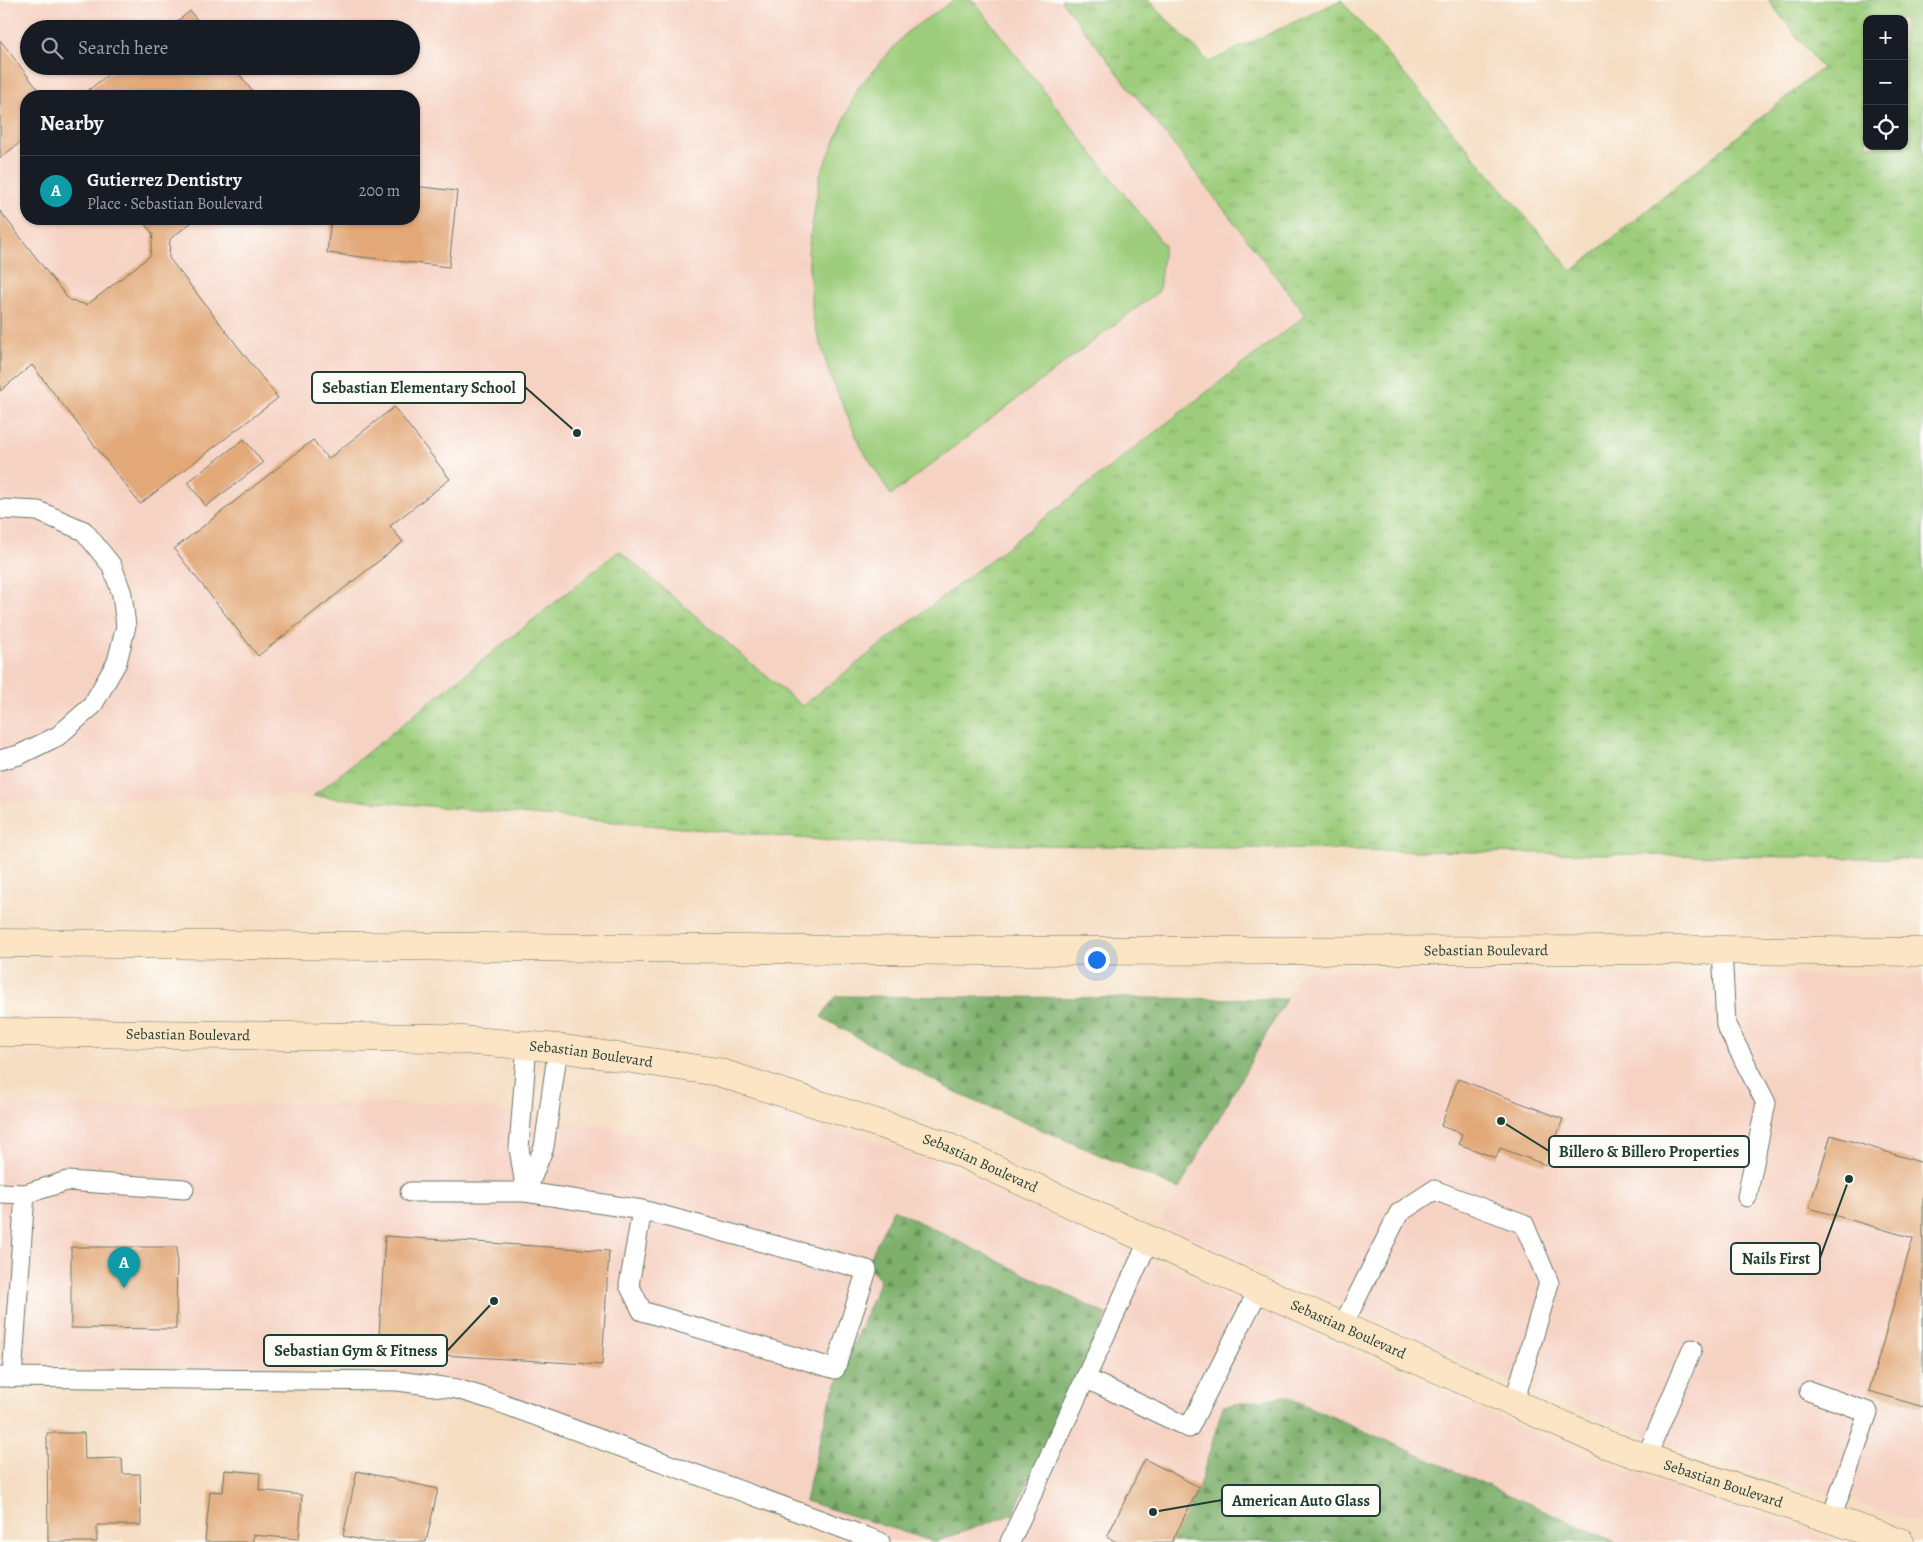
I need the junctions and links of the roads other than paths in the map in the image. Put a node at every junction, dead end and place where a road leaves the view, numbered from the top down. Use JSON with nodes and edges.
{"nodes":[{"id":1,"x":0,"y":509,"type":"edge"},
{"id":2,"x":0,"y":760,"type":"edge"},
{"id":3,"x":0,"y":943,"type":"edge"},
{"id":4,"x":1722,"y":950,"type":"junction"},
{"id":5,"x":1923,"y":952,"type":"edge"},
{"id":6,"x":0,"y":1032,"type":"edge"},
{"id":7,"x":527,"y":1044,"type":"junction"},
{"id":8,"x":558,"y":1048,"type":"junction"},
{"id":9,"x":184,"y":1189,"type":"dead end"},
{"id":10,"x":410,"y":1192,"type":"dead end"},
{"id":11,"x":526,"y":1192,"type":"junction"},
{"id":12,"x":0,"y":1193,"type":"edge"},
{"id":13,"x":25,"y":1194,"type":"junction"},
{"id":14,"x":1747,"y":1197,"type":"dead end"},
{"id":15,"x":642,"y":1210,"type":"junction"},
{"id":16,"x":1149,"y":1240,"type":"junction"},
{"id":17,"x":1259,"y":1289,"type":"junction"},
{"id":18,"x":1342,"y":1327,"type":"junction"},
{"id":19,"x":1692,"y":1349,"type":"dead end"},
{"id":20,"x":6,"y":1377,"type":"edge"},
{"id":21,"x":1085,"y":1378,"type":"junction"},
{"id":22,"x":1809,"y":1391,"type":"dead end"},
{"id":23,"x":1514,"y":1403,"type":"junction"},
{"id":24,"x":1646,"y":1458,"type":"junction"},
{"id":25,"x":1831,"y":1519,"type":"junction"},
{"id":26,"x":880,"y":1542,"type":"edge"},
{"id":27,"x":1010,"y":1542,"type":"edge"},
{"id":28,"x":1900,"y":1542,"type":"edge"}],
"edges":[{"from":1,"to":2,"type":"lane"},
{"from":3,"to":4,"type":"main road","name":"Sebastian Boulevard"},
{"from":4,"to":5,"type":"main road","name":"Sebastian Boulevard"},
{"from":4,"to":14,"type":"lane"},
{"from":6,"to":7,"type":"main road","name":"Sebastian Boulevard"},
{"from":7,"to":8,"type":"main road","name":"Sebastian Boulevard"},
{"from":7,"to":11,"type":"lane"},
{"from":8,"to":11,"type":"lane"},
{"from":8,"to":16,"type":"main road","name":"Sebastian Boulevard"},
{"from":9,"to":13,"type":"lane"},
{"from":10,"to":11,"type":"lane"},
{"from":11,"to":15,"type":"lane"},
{"from":12,"to":13,"type":"lane"},
{"from":13,"to":20,"type":"lane"},
{"from":15,"to":15,"type":"lane"},
{"from":16,"to":17,"type":"main road","name":"Sebastian Boulevard"},
{"from":16,"to":21,"type":"lane"},
{"from":17,"to":18,"type":"main road","name":"Sebastian Boulevard"},
{"from":17,"to":21,"type":"lane"},
{"from":18,"to":23,"type":"main road","name":"Sebastian Boulevard"},
{"from":18,"to":23,"type":"lane"},
{"from":19,"to":24,"type":"lane"},
{"from":20,"to":26,"type":"lane"},
{"from":21,"to":27,"type":"lane"},
{"from":22,"to":25,"type":"lane"},
{"from":23,"to":24,"type":"main road","name":"Sebastian Boulevard"},
{"from":24,"to":25,"type":"main road","name":"Sebastian Boulevard"},
{"from":25,"to":28,"type":"main road","name":"Sebastian Boulevard"}]}
